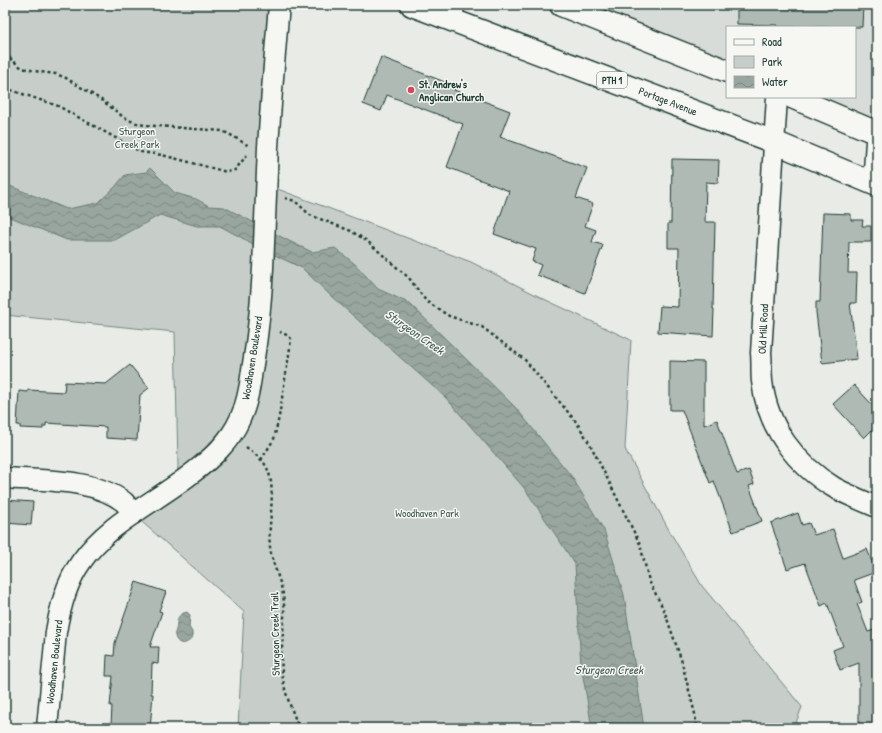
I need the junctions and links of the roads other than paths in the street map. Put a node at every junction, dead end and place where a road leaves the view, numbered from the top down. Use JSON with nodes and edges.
{"nodes":[{"id":1,"x":279,"y":5,"type":"edge"},
{"id":2,"x":412,"y":5,"type":"edge"},
{"id":3,"x":561,"y":5,"type":"edge"},
{"id":4,"x":453,"y":12,"type":"edge"},
{"id":5,"x":726,"y":71,"type":"edge"},
{"id":6,"x":777,"y":98,"type":"edge"},
{"id":7,"x":794,"y":98,"type":"edge"},
{"id":8,"x":877,"y":127,"type":"edge"},
{"id":9,"x":877,"y":132,"type":"edge"},
{"id":10,"x":774,"y":142,"type":"junction"},
{"id":11,"x":875,"y":184,"type":"edge"},
{"id":12,"x":5,"y":478,"type":"edge"},
{"id":13,"x":877,"y":507,"type":"edge"},
{"id":14,"x":133,"y":514,"type":"junction"},
{"id":15,"x":47,"y":728,"type":"edge"}],
"edges":[{"from":1,"to":14,"type":"street","name":"Woodhaven Boulevard"},
{"from":2,"to":4,"type":"highway","name":"Portage Avenue","number":"PTH 1"},
{"from":3,"to":5,"type":"highway"},
{"from":4,"to":10,"type":"highway","name":"Portage Avenue","number":"PTH 1"},
{"from":6,"to":10,"type":"street","name":"Old Mill Road"},
{"from":7,"to":9,"type":"highway"},
{"from":8,"to":9,"type":"street"},
{"from":9,"to":11,"type":"street"},
{"from":10,"to":11,"type":"highway","name":"Portage Avenue","number":"PTH 1"},
{"from":10,"to":13,"type":"street","name":"Old Mill Road"},
{"from":12,"to":14,"type":"street"},
{"from":14,"to":15,"type":"street","name":"Woodhaven Boulevard"}]}
